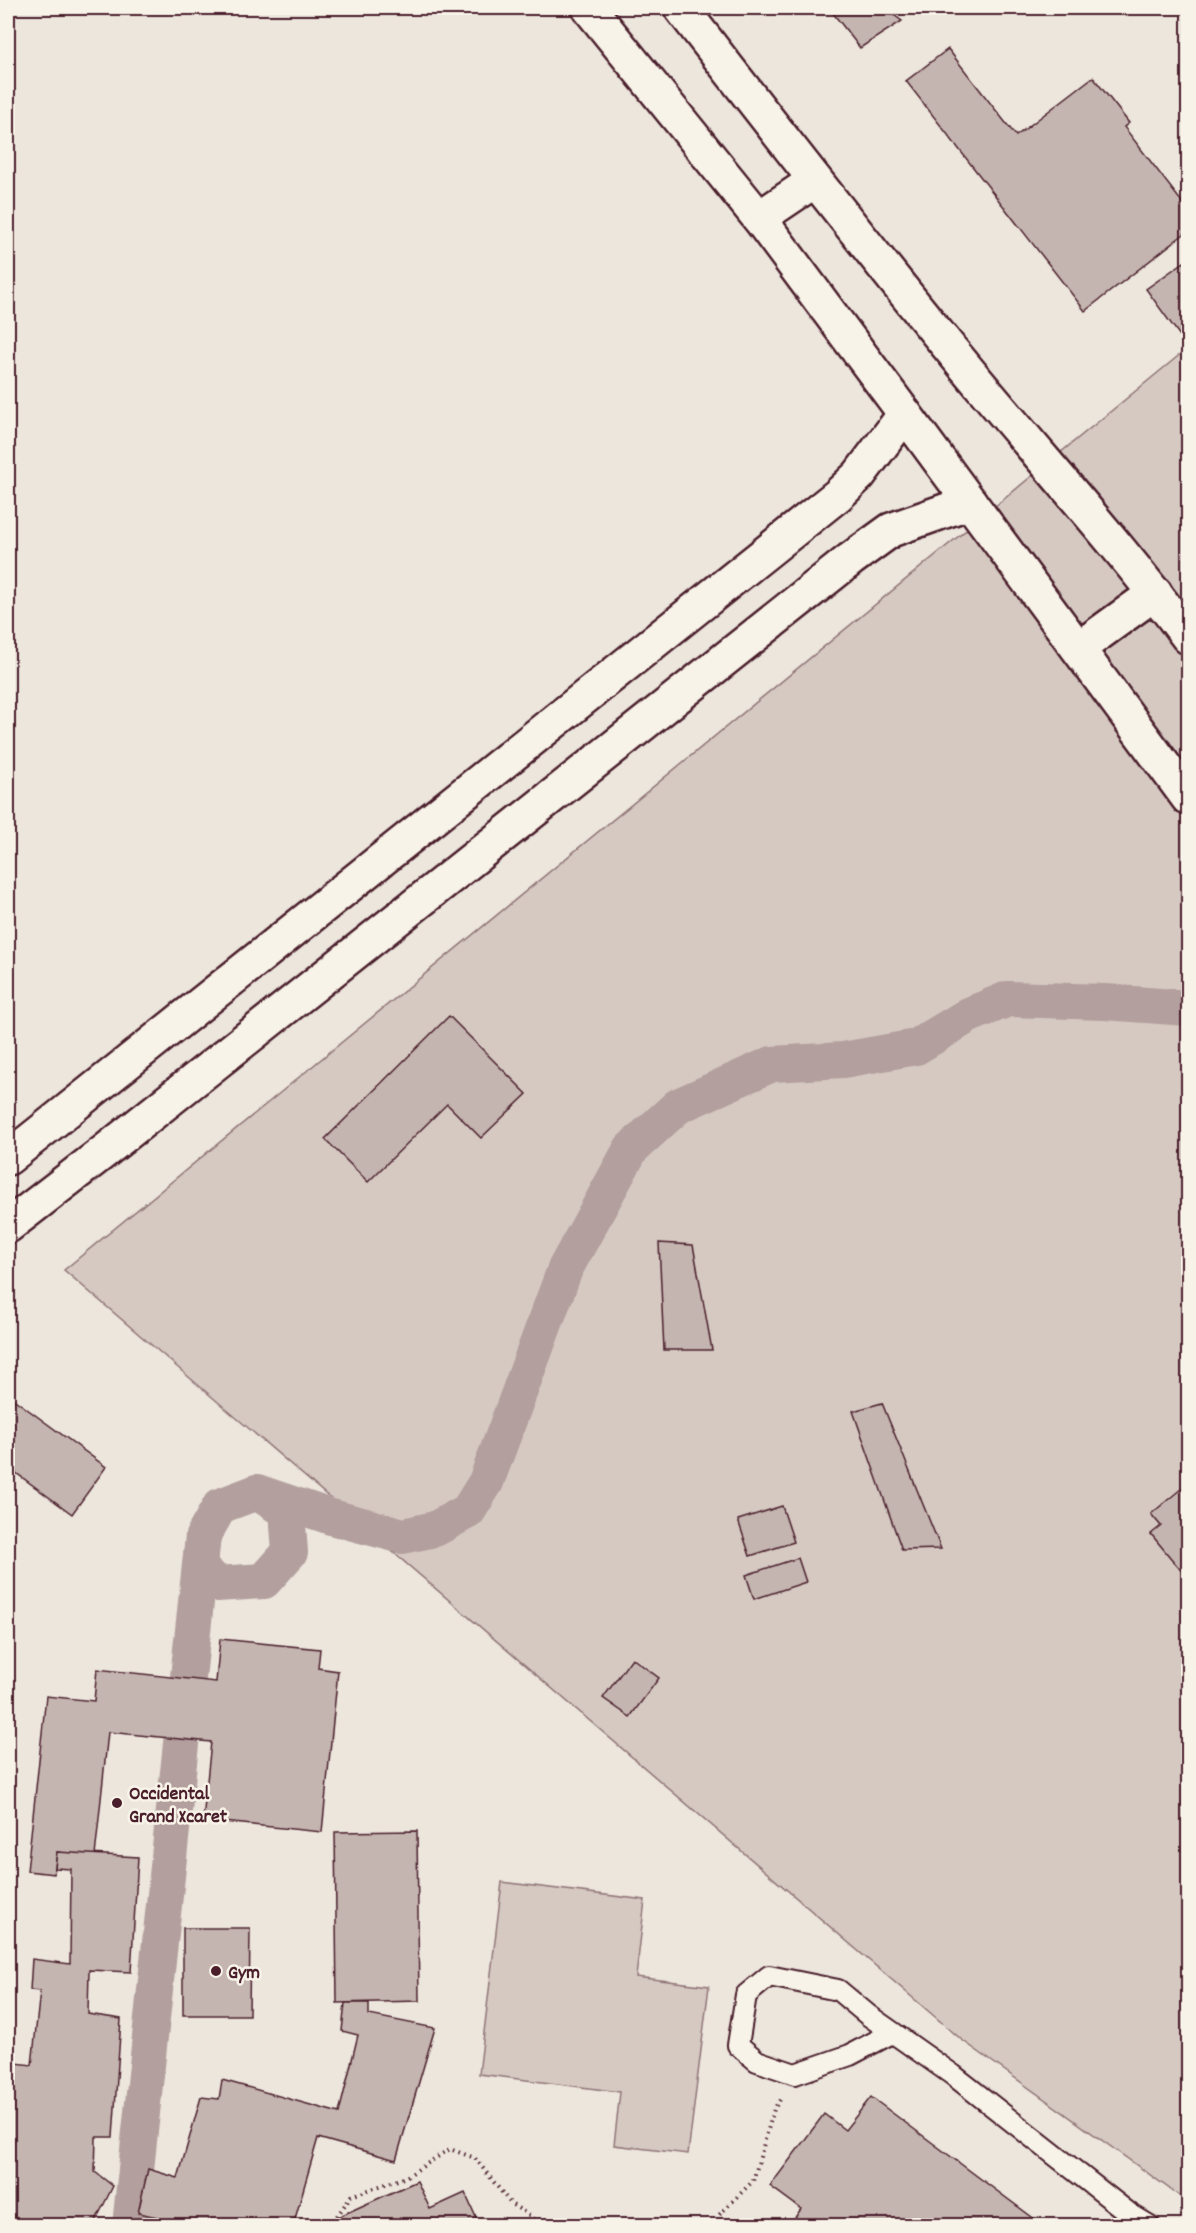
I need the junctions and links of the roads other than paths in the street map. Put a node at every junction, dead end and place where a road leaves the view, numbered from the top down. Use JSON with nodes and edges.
{"nodes":[{"id":1,"x":589,"y":8,"type":"edge"},
{"id":2,"x":681,"y":8,"type":"edge"},
{"id":3,"x":814,"y":181,"type":"junction"},
{"id":4,"x":759,"y":218,"type":"junction"},
{"id":5,"x":905,"y":414,"type":"junction"},
{"id":6,"x":970,"y":501,"type":"junction"},
{"id":7,"x":1155,"y":593,"type":"junction"},
{"id":8,"x":1188,"y":637,"type":"edge"},
{"id":9,"x":1079,"y":648,"type":"junction"},
{"id":10,"x":1188,"y":798,"type":"edge"},
{"id":11,"x":8,"y":1158,"type":"edge"},
{"id":12,"x":8,"y":1226,"type":"edge"},
{"id":13,"x":892,"y":2033,"type":"junction"},
{"id":14,"x":1150,"y":2226,"type":"edge"}],
"edges":[{"from":1,"to":4,"type":"street"},
{"from":2,"to":3,"type":"street"},
{"from":3,"to":4,"type":"street"},
{"from":3,"to":7,"type":"street"},
{"from":4,"to":5,"type":"street"},
{"from":5,"to":6,"type":"street"},
{"from":5,"to":11,"type":"street"},
{"from":6,"to":9,"type":"street"},
{"from":6,"to":12,"type":"street"},
{"from":7,"to":8,"type":"street"},
{"from":7,"to":9,"type":"street"},
{"from":9,"to":10,"type":"street"},
{"from":13,"to":13,"type":"lane"},
{"from":13,"to":14,"type":"lane"}]}
